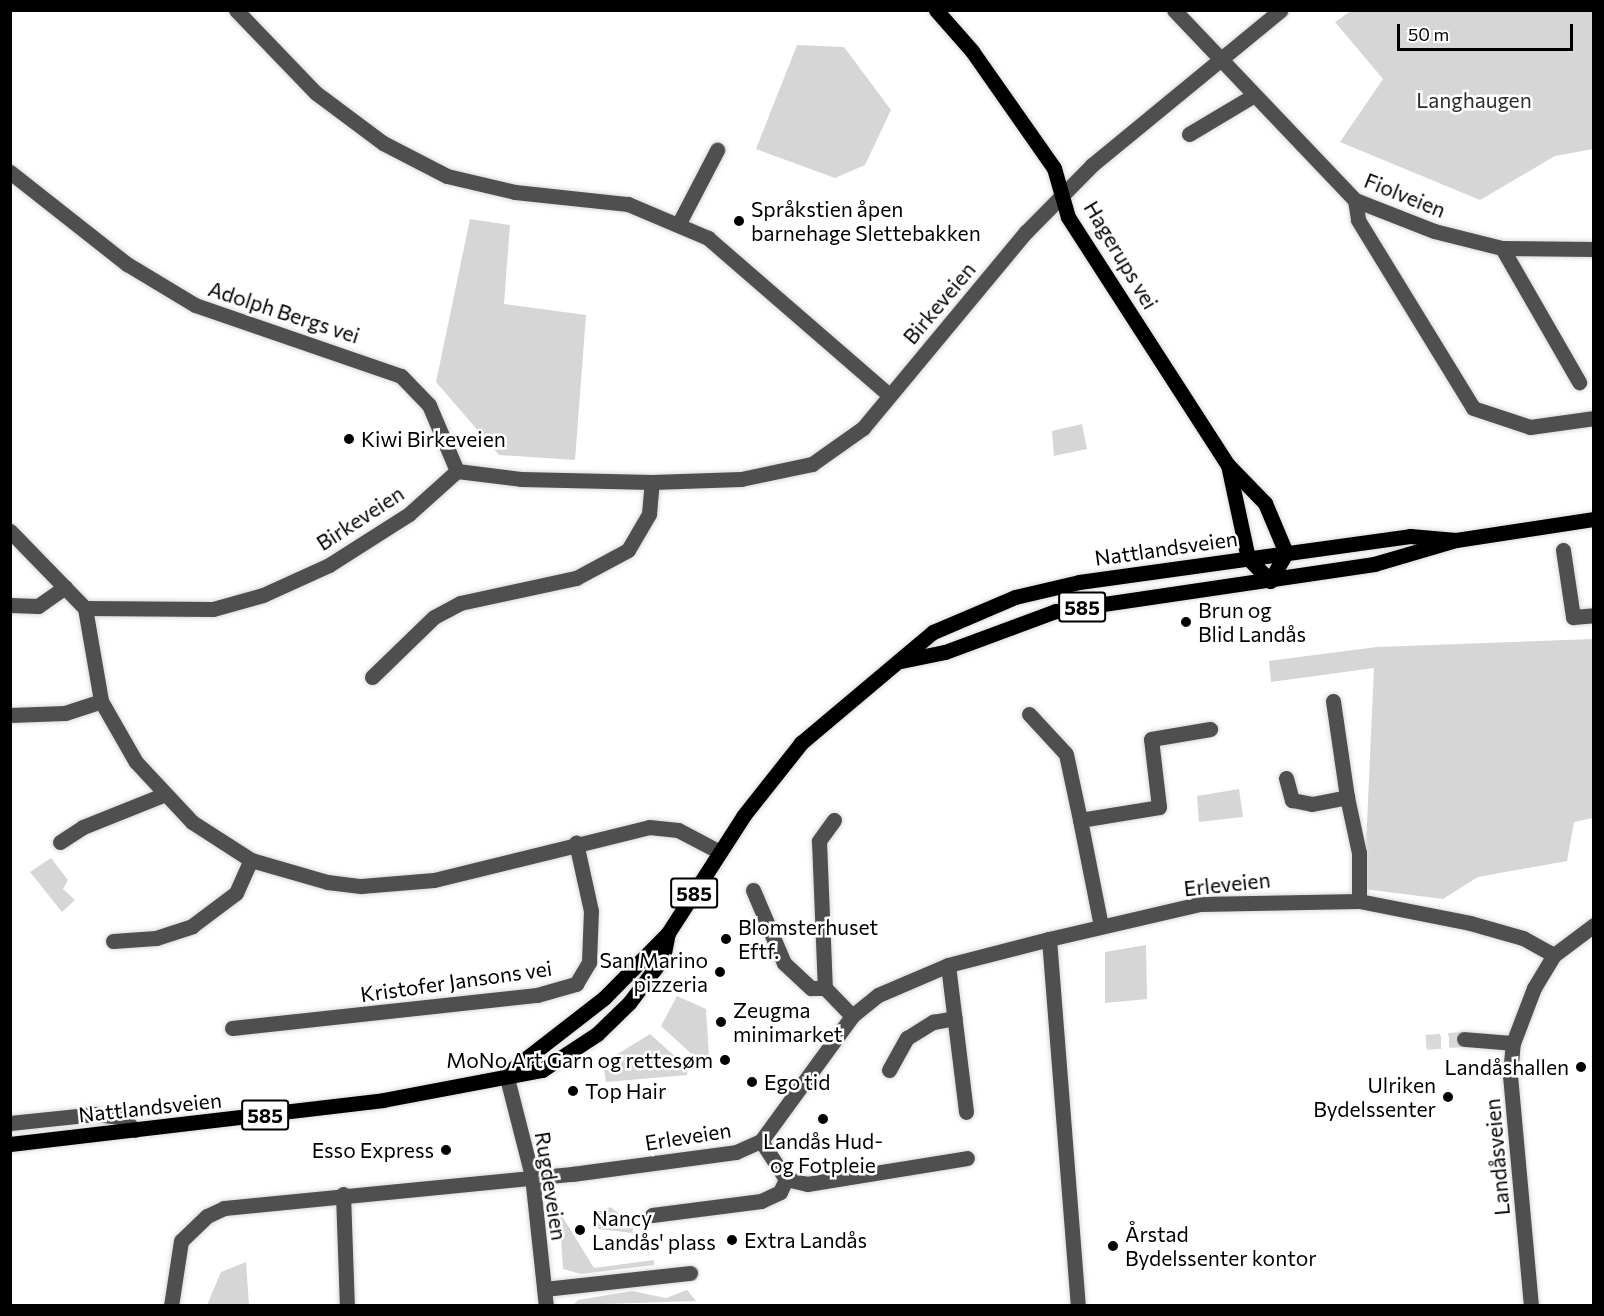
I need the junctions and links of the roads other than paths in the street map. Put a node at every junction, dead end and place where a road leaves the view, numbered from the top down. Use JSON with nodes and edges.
{"nodes":[{"id":1,"x":236,"y":10,"type":"edge"},
{"id":2,"x":936,"y":10,"type":"edge"},
{"id":3,"x":1174,"y":10,"type":"edge"},
{"id":4,"x":1281,"y":10,"type":"edge"},
{"id":5,"x":1218,"y":62,"type":"junction"},
{"id":6,"x":1251,"y":96,"type":"junction"},
{"id":7,"x":1189,"y":134,"type":"dead end"},
{"id":8,"x":717,"y":150,"type":"dead end"},
{"id":9,"x":10,"y":172,"type":"edge"},
{"id":10,"x":1063,"y":194,"type":"junction"},
{"id":11,"x":1355,"y":200,"type":"junction"},
{"id":12,"x":678,"y":225,"type":"junction"},
{"id":13,"x":1502,"y":248,"type":"junction"},
{"id":14,"x":1593,"y":249,"type":"edge"},
{"id":15,"x":1579,"y":382,"type":"dead end"},
{"id":16,"x":889,"y":395,"type":"junction"},
{"id":17,"x":1593,"y":418,"type":"edge"},
{"id":18,"x":1228,"y":465,"type":"junction"},
{"id":19,"x":457,"y":471,"type":"junction"},
{"id":20,"x":652,"y":482,"type":"junction"},
{"id":21,"x":1593,"y":519,"type":"edge"},
{"id":22,"x":10,"y":531,"type":"edge"},
{"id":23,"x":1456,"y":540,"type":"junction"},
{"id":24,"x":1563,"y":550,"type":"dead end"},
{"id":25,"x":1286,"y":553,"type":"junction"},
{"id":26,"x":1248,"y":558,"type":"junction"},
{"id":27,"x":1270,"y":580,"type":"junction"},
{"id":28,"x":65,"y":587,"type":"junction"},
{"id":29,"x":10,"y":605,"type":"edge"},
{"id":30,"x":85,"y":608,"type":"junction"},
{"id":31,"x":1593,"y":615,"type":"edge"},
{"id":32,"x":901,"y":661,"type":"junction"},
{"id":33,"x":372,"y":677,"type":"dead end"},
{"id":34,"x":101,"y":701,"type":"junction"},
{"id":35,"x":1333,"y":701,"type":"dead end"},
{"id":36,"x":1029,"y":714,"type":"dead end"},
{"id":37,"x":10,"y":716,"type":"edge"},
{"id":38,"x":1210,"y":729,"type":"dead end"},
{"id":39,"x":1286,"y":778,"type":"dead end"},
{"id":40,"x":163,"y":795,"type":"junction"},
{"id":41,"x":1347,"y":797,"type":"junction"},
{"id":42,"x":834,"y":820,"type":"dead end"},
{"id":43,"x":1080,"y":820,"type":"junction"},
{"id":44,"x":60,"y":842,"type":"dead end"},
{"id":45,"x":576,"y":843,"type":"junction"},
{"id":46,"x":720,"y":852,"type":"junction"},
{"id":47,"x":251,"y":860,"type":"junction"},
{"id":48,"x":753,"y":890,"type":"dead end"},
{"id":49,"x":1359,"y":901,"type":"junction"},
{"id":50,"x":1593,"y":925,"type":"edge"},
{"id":51,"x":1101,"y":926,"type":"junction"},
{"id":52,"x":668,"y":933,"type":"junction"},
{"id":53,"x":1049,"y":939,"type":"junction"},
{"id":54,"x":113,"y":941,"type":"dead end"},
{"id":55,"x":1554,"y":955,"type":"junction"},
{"id":56,"x":948,"y":965,"type":"junction"},
{"id":57,"x":825,"y":988,"type":"junction"},
{"id":58,"x":852,"y":1016,"type":"junction"},
{"id":59,"x":955,"y":1018,"type":"junction"},
{"id":60,"x":232,"y":1028,"type":"dead end"},
{"id":61,"x":1464,"y":1039,"type":"tunnel mouth"},
{"id":62,"x":1513,"y":1043,"type":"junction"},
{"id":63,"x":889,"y":1070,"type":"dead end"},
{"id":64,"x":506,"y":1074,"type":"junction"},
{"id":65,"x":966,"y":1112,"type":"dead end"},
{"id":66,"x":10,"y":1123,"type":"edge"},
{"id":67,"x":135,"y":1130,"type":"junction"},
{"id":68,"x":761,"y":1141,"type":"junction"},
{"id":69,"x":10,"y":1144,"type":"edge"},
{"id":70,"x":967,"y":1158,"type":"dead end"},
{"id":71,"x":532,"y":1176,"type":"junction"},
{"id":72,"x":786,"y":1179,"type":"junction"},
{"id":73,"x":343,"y":1194,"type":"junction"},
{"id":74,"x":652,"y":1215,"type":"dead end"},
{"id":75,"x":690,"y":1273,"type":"dead end"},
{"id":76,"x":545,"y":1289,"type":"junction"},
{"id":77,"x":171,"y":1305,"type":"edge"},
{"id":78,"x":347,"y":1305,"type":"edge"},
{"id":79,"x":546,"y":1305,"type":"edge"},
{"id":80,"x":1078,"y":1305,"type":"edge"},
{"id":81,"x":1531,"y":1305,"type":"edge"}],
"edges":[{"from":1,"to":12,"type":"street"},
{"from":2,"to":10,"type":"main road","name":"Hagerups vei"},
{"from":3,"to":5,"type":"street"},
{"from":4,"to":5,"type":"street","name":"Birkeveien"},
{"from":5,"to":6,"type":"street","name":"Fiolveien"},
{"from":5,"to":10,"type":"street","name":"Birkeveien"},
{"from":6,"to":7,"type":"street"},
{"from":6,"to":11,"type":"street","name":"Fiolveien"},
{"from":8,"to":12,"type":"street"},
{"from":9,"to":19,"type":"street","name":"Adolph Bergs vei"},
{"from":10,"to":16,"type":"street","name":"Birkeveien"},
{"from":10,"to":18,"type":"main road","name":"Hagerups vei"},
{"from":11,"to":13,"type":"street","name":"Fiolveien"},
{"from":11,"to":17,"type":"street"},
{"from":12,"to":16,"type":"street"},
{"from":13,"to":14,"type":"street","name":"Fiolveien"},
{"from":13,"to":15,"type":"street"},
{"from":16,"to":20,"type":"street","name":"Birkeveien"},
{"from":18,"to":25,"type":"main road","name":"Hagerups vei"},
{"from":18,"to":26,"type":"main road","name":"Hagerups vei"},
{"from":19,"to":20,"type":"street","name":"Birkeveien"},
{"from":19,"to":30,"type":"street","name":"Birkeveien"},
{"from":20,"to":33,"type":"street"},
{"from":21,"to":23,"type":"main road","name":"Nattlandsveien","number":"585"},
{"from":22,"to":28,"type":"street"},
{"from":23,"to":25,"type":"main road","name":"Nattlandsveien","number":"585"},
{"from":23,"to":27,"type":"main road","name":"Nattlandsveien","number":"585"},
{"from":24,"to":31,"type":"street"},
{"from":25,"to":26,"type":"main road","name":"Nattlandsveien","number":"585"},
{"from":25,"to":27,"type":"main road"},
{"from":26,"to":27,"type":"main road"},
{"from":26,"to":32,"type":"main road","name":"Nattlandsveien","number":"585"},
{"from":27,"to":32,"type":"main road","name":"Nattlandsveien","number":"585"},
{"from":28,"to":29,"type":"street"},
{"from":28,"to":30,"type":"street"},
{"from":30,"to":34,"type":"street"},
{"from":32,"to":46,"type":"main road","name":"Nattlandsveien","number":"585"},
{"from":34,"to":37,"type":"street"},
{"from":34,"to":40,"type":"street"},
{"from":35,"to":41,"type":"street"},
{"from":36,"to":43,"type":"street"},
{"from":38,"to":43,"type":"street"},
{"from":39,"to":41,"type":"street"},
{"from":40,"to":44,"type":"street"},
{"from":40,"to":47,"type":"street"},
{"from":41,"to":49,"type":"street"},
{"from":42,"to":57,"type":"street"},
{"from":43,"to":51,"type":"street"},
{"from":45,"to":46,"type":"street"},
{"from":45,"to":47,"type":"street"},
{"from":45,"to":60,"type":"street","name":"Kristofer Jansons vei"},
{"from":46,"to":52,"type":"main road","name":"Nattlandsveien","number":"585"},
{"from":47,"to":54,"type":"street"},
{"from":48,"to":57,"type":"street"},
{"from":49,"to":51,"type":"street","name":"Erleveien"},
{"from":49,"to":55,"type":"street","name":"Erleveien"},
{"from":50,"to":55,"type":"street","name":"Landåsveien"},
{"from":51,"to":53,"type":"street","name":"Erleveien"},
{"from":52,"to":64,"type":"main road","name":"Nattlandsveien","number":"585"},
{"from":52,"to":64,"type":"main road","name":"Nattlandsveien","number":"585"},
{"from":53,"to":56,"type":"street","name":"Erleveien"},
{"from":53,"to":80,"type":"street"},
{"from":55,"to":62,"type":"street","name":"Landåsveien"},
{"from":56,"to":58,"type":"street","name":"Erleveien"},
{"from":56,"to":59,"type":"street"},
{"from":57,"to":58,"type":"street"},
{"from":58,"to":68,"type":"street","name":"Erleveien"},
{"from":59,"to":63,"type":"street"},
{"from":59,"to":65,"type":"street"},
{"from":61,"to":62,"type":"street"},
{"from":62,"to":81,"type":"street","name":"Landåsveien"},
{"from":64,"to":67,"type":"main road","name":"Nattlandsveien","number":"585"},
{"from":64,"to":71,"type":"street","name":"Rugdeveien"},
{"from":66,"to":67,"type":"street"},
{"from":67,"to":69,"type":"main road","name":"Nattlandsveien","number":"585"},
{"from":68,"to":71,"type":"street","name":"Erleveien"},
{"from":68,"to":72,"type":"street"},
{"from":70,"to":72,"type":"street"},
{"from":71,"to":73,"type":"street","name":"Erleveien"},
{"from":71,"to":76,"type":"street","name":"Rugdeveien"},
{"from":72,"to":74,"type":"street"},
{"from":73,"to":77,"type":"street","name":"Erleveien"},
{"from":73,"to":78,"type":"street"},
{"from":75,"to":76,"type":"street"},
{"from":76,"to":79,"type":"street","name":"Rugdeveien"}]}
